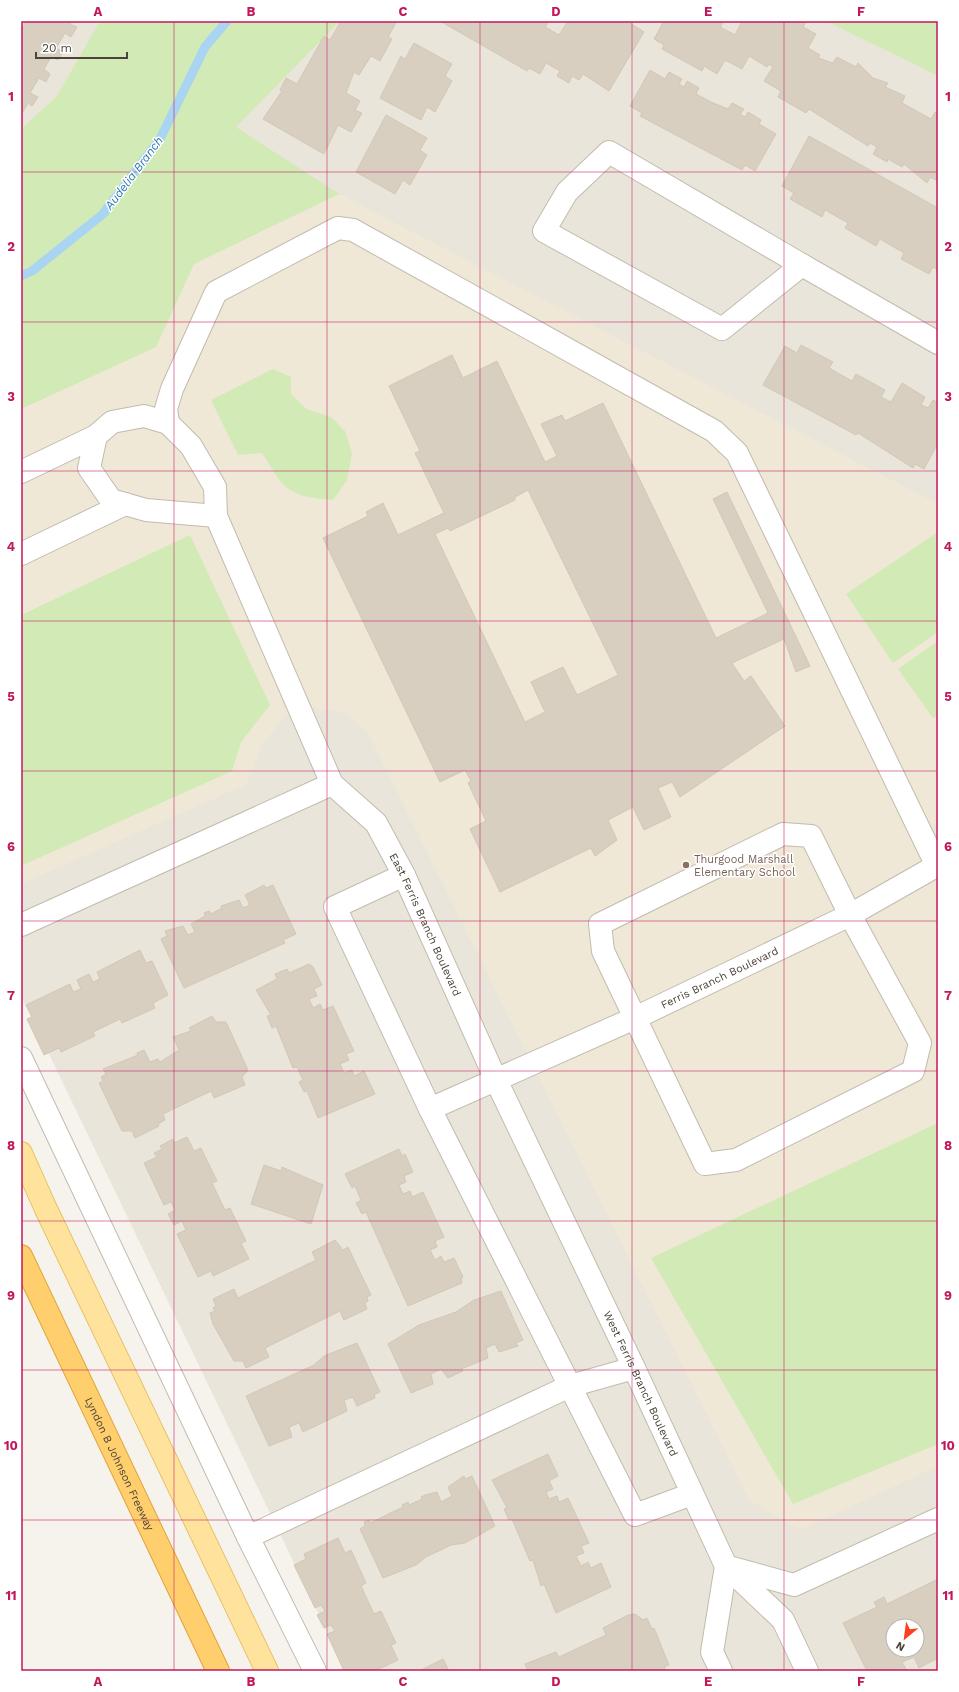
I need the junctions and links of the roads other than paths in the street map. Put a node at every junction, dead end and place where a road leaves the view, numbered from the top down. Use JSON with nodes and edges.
{"nodes":[{"id":1,"x":802,"y":265,"type":"junction"},
{"id":2,"x":937,"y":342,"type":"edge"},
{"id":3,"x":168,"y":423,"type":"junction"},
{"id":4,"x":96,"y":436,"type":"junction"},
{"id":5,"x":21,"y":472,"type":"edge"},
{"id":6,"x":125,"y":504,"type":"junction"},
{"id":7,"x":216,"y":516,"type":"junction"},
{"id":8,"x":21,"y":554,"type":"edge"},
{"id":9,"x":332,"y":784,"type":"junction"},
{"id":10,"x":937,"y":866,"type":"edge"},
{"id":11,"x":404,"y":874,"type":"junction"},
{"id":12,"x":850,"y":915,"type":"junction"},
{"id":13,"x":21,"y":925,"type":"edge"},
{"id":14,"x":635,"y":1018,"type":"junction"},
{"id":15,"x":21,"y":1058,"type":"edge"},
{"id":16,"x":496,"y":1080,"type":"junction"},
{"id":17,"x":430,"y":1110,"type":"junction"},
{"id":18,"x":21,"y":1153,"type":"edge"},
{"id":19,"x":21,"y":1256,"type":"edge"},
{"id":20,"x":634,"y":1368,"type":"junction"},
{"id":21,"x":570,"y":1386,"type":"junction"},
{"id":22,"x":692,"y":1494,"type":"junction"},
{"id":23,"x":938,"y":1519,"type":"edge"},
{"id":24,"x":248,"y":1537,"type":"junction"},
{"id":25,"x":726,"y":1566,"type":"junction"},
{"id":26,"x":218,"y":1671,"type":"edge"},
{"id":27,"x":267,"y":1671,"type":"edge"},
{"id":28,"x":315,"y":1671,"type":"edge"},
{"id":29,"x":721,"y":1671,"type":"edge"},
{"id":30,"x":806,"y":1671,"type":"edge"}],
"edges":[{"from":1,"to":1,"type":"street"},
{"from":1,"to":2,"type":"street"},
{"from":3,"to":4,"type":"street"},
{"from":3,"to":7,"type":"street"},
{"from":3,"to":10,"type":"street"},
{"from":4,"to":5,"type":"street"},
{"from":4,"to":6,"type":"street"},
{"from":6,"to":7,"type":"street"},
{"from":6,"to":8,"type":"street"},
{"from":7,"to":9,"type":"street"},
{"from":9,"to":11,"type":"street","name":"East Ferris Branch Boulevard"},
{"from":9,"to":13,"type":"street"},
{"from":10,"to":12,"type":"street","name":"Ferris Branch Boulevard"},
{"from":11,"to":16,"type":"street","name":"East Ferris Branch Boulevard"},
{"from":11,"to":17,"type":"street"},
{"from":12,"to":14,"type":"street","name":"Ferris Branch Boulevard"},
{"from":12,"to":14,"type":"street"},
{"from":12,"to":14,"type":"street"},
{"from":14,"to":16,"type":"street","name":"Ferris Branch Boulevard"},
{"from":15,"to":24,"type":"street"},
{"from":16,"to":17,"type":"street","name":"Ferris Branch Boulevard"},
{"from":16,"to":20,"type":"street","name":"West Ferris Branch Boulevard"},
{"from":17,"to":21,"type":"street"},
{"from":18,"to":27,"type":"main road"},
{"from":19,"to":26,"type":"highway","name":"Lyndon B Johnson Freeway"},
{"from":20,"to":21,"type":"street"},
{"from":20,"to":22,"type":"street","name":"West Ferris Branch Boulevard"},
{"from":21,"to":22,"type":"street"},
{"from":21,"to":24,"type":"street"},
{"from":22,"to":25,"type":"street","name":"West Ferris Branch Boulevard"},
{"from":23,"to":25,"type":"street"},
{"from":24,"to":28,"type":"street"},
{"from":25,"to":29,"type":"street"},
{"from":25,"to":30,"type":"street","name":"West Ferris Branch Boulevard"}]}
